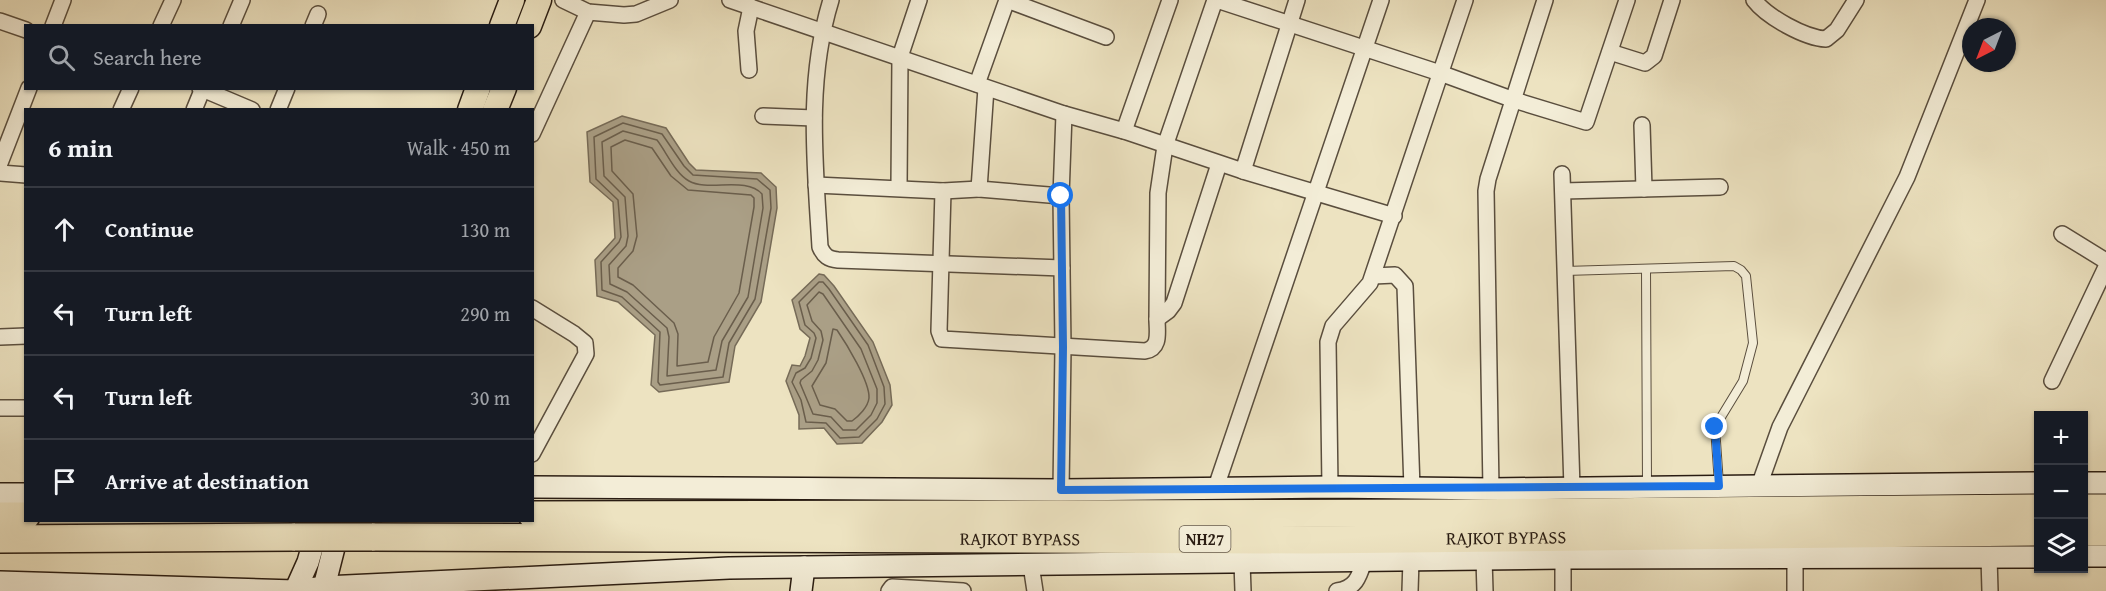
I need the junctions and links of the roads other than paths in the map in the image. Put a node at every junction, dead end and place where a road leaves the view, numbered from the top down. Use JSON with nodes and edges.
{"nodes":[{"id":1,"x":63,"y":0,"type":"edge"},
{"id":2,"x":173,"y":0,"type":"edge"},
{"id":3,"x":242,"y":0,"type":"edge"},
{"id":4,"x":512,"y":0,"type":"edge"},
{"id":5,"x":539,"y":0,"type":"edge"},
{"id":6,"x":562,"y":0,"type":"edge"},
{"id":7,"x":670,"y":0,"type":"edge"},
{"id":8,"x":730,"y":0,"type":"edge"},
{"id":9,"x":831,"y":0,"type":"edge"},
{"id":10,"x":919,"y":0,"type":"edge"},
{"id":11,"x":1007,"y":0,"type":"edge"},
{"id":12,"x":1170,"y":0,"type":"edge"},
{"id":13,"x":1216,"y":0,"type":"edge"},
{"id":14,"x":1297,"y":0,"type":"edge"},
{"id":15,"x":1381,"y":0,"type":"edge"},
{"id":16,"x":1465,"y":0,"type":"edge"},
{"id":17,"x":1545,"y":0,"type":"edge"},
{"id":18,"x":1627,"y":0,"type":"edge"},
{"id":19,"x":1672,"y":0,"type":"edge"},
{"id":20,"x":1754,"y":0,"type":"edge"},
{"id":21,"x":1856,"y":0,"type":"edge"},
{"id":22,"x":1977,"y":0,"type":"edge"},
{"id":23,"x":751,"y":7,"type":"junction"},
{"id":24,"x":588,"y":12,"type":"junction"},
{"id":25,"x":0,"y":21,"type":"edge"},
{"id":26,"x":54,"y":24,"type":"edge"},
{"id":27,"x":162,"y":24,"type":"edge"},
{"id":28,"x":232,"y":24,"type":"edge"},
{"id":29,"x":503,"y":24,"type":"edge"},
{"id":30,"x":530,"y":24,"type":"edge"},
{"id":31,"x":1290,"y":24,"type":"junction"},
{"id":32,"x":24,"y":29,"type":"edge"},
{"id":33,"x":821,"y":30,"type":"junction"},
{"id":34,"x":1106,"y":37,"type":"dead end"},
{"id":35,"x":1363,"y":49,"type":"junction"},
{"id":36,"x":1610,"y":52,"type":"junction"},
{"id":37,"x":900,"y":57,"type":"junction"},
{"id":38,"x":749,"y":70,"type":"dead end"},
{"id":39,"x":1440,"y":73,"type":"junction"},
{"id":40,"x":982,"y":86,"type":"junction"},
{"id":41,"x":28,"y":90,"type":"edge"},
{"id":42,"x":130,"y":90,"type":"edge"},
{"id":43,"x":202,"y":90,"type":"edge"},
{"id":44,"x":204,"y":90,"type":"edge"},
{"id":45,"x":286,"y":90,"type":"edge"},
{"id":46,"x":477,"y":90,"type":"edge"},
{"id":47,"x":503,"y":90,"type":"edge"},
{"id":48,"x":1514,"y":100,"type":"junction"},
{"id":49,"x":123,"y":108,"type":"edge"},
{"id":50,"x":195,"y":108,"type":"edge"},
{"id":51,"x":247,"y":108,"type":"edge"},
{"id":52,"x":279,"y":108,"type":"edge"},
{"id":53,"x":471,"y":108,"type":"edge"},
{"id":54,"x":496,"y":108,"type":"edge"},
{"id":55,"x":1064,"y":114,"type":"junction"},
{"id":56,"x":763,"y":116,"type":"dead end"},
{"id":57,"x":814,"y":118,"type":"junction"},
{"id":58,"x":1642,"y":125,"type":"dead end"},
{"id":59,"x":534,"y":130,"type":"edge"},
{"id":60,"x":1124,"y":131,"type":"junction"},
{"id":61,"x":1165,"y":146,"type":"junction"},
{"id":62,"x":0,"y":163,"type":"edge"},
{"id":63,"x":1219,"y":164,"type":"junction"},
{"id":64,"x":1243,"y":171,"type":"junction"},
{"id":65,"x":0,"y":172,"type":"edge"},
{"id":66,"x":1562,"y":174,"type":"dead end"},
{"id":67,"x":24,"y":175,"type":"edge"},
{"id":68,"x":816,"y":184,"type":"junction"},
{"id":69,"x":1720,"y":187,"type":"dead end"},
{"id":70,"x":899,"y":188,"type":"junction"},
{"id":71,"x":979,"y":189,"type":"junction"},
{"id":72,"x":1644,"y":189,"type":"junction"},
{"id":73,"x":943,"y":191,"type":"junction"},
{"id":74,"x":1563,"y":191,"type":"junction"},
{"id":75,"x":1316,"y":193,"type":"junction"},
{"id":76,"x":1061,"y":196,"type":"junction"},
{"id":77,"x":1394,"y":216,"type":"junction"},
{"id":78,"x":2062,"y":234,"type":"dead end"},
{"id":79,"x":2106,"y":261,"type":"edge"},
{"id":80,"x":940,"y":263,"type":"junction"},
{"id":81,"x":2106,"y":267,"type":"edge"},
{"id":82,"x":1062,"y":268,"type":"junction"},
{"id":83,"x":1646,"y":269,"type":"junction"},
{"id":84,"x":1565,"y":271,"type":"junction"},
{"id":85,"x":1373,"y":276,"type":"junction"},
{"id":86,"x":534,"y":309,"type":"edge"},
{"id":87,"x":1157,"y":319,"type":"junction"},
{"id":88,"x":24,"y":336,"type":"edge"},
{"id":89,"x":0,"y":337,"type":"edge"},
{"id":90,"x":1063,"y":347,"type":"junction"},
{"id":91,"x":2052,"y":381,"type":"dead end"},
{"id":92,"x":0,"y":408,"type":"edge"},
{"id":93,"x":24,"y":408,"type":"edge"},
{"id":94,"x":534,"y":450,"type":"edge"},
{"id":95,"x":2034,"y":483,"type":"edge"},
{"id":96,"x":2088,"y":483,"type":"edge"},
{"id":97,"x":2106,"y":483,"type":"edge"},
{"id":98,"x":1719,"y":486,"type":"junction"},
{"id":99,"x":1759,"y":486,"type":"junction"},
{"id":100,"x":534,"y":487,"type":"edge"},
{"id":101,"x":1330,"y":487,"type":"junction"},
{"id":102,"x":1647,"y":487,"type":"junction"},
{"id":103,"x":1412,"y":488,"type":"junction"},
{"id":104,"x":1572,"y":488,"type":"junction"},
{"id":105,"x":1491,"y":489,"type":"junction"},
{"id":106,"x":1061,"y":490,"type":"junction"},
{"id":107,"x":1215,"y":490,"type":"junction"},
{"id":108,"x":0,"y":494,"type":"edge"},
{"id":109,"x":24,"y":494,"type":"edge"},
{"id":110,"x":2034,"y":508,"type":"edge"},
{"id":111,"x":2088,"y":508,"type":"edge"},
{"id":112,"x":2106,"y":508,"type":"edge"},
{"id":113,"x":534,"y":515,"type":"edge"},
{"id":114,"x":0,"y":516,"type":"edge"},
{"id":115,"x":24,"y":516,"type":"edge"},
{"id":116,"x":319,"y":522,"type":"edge"},
{"id":117,"x":341,"y":522,"type":"edge"},
{"id":118,"x":2034,"y":532,"type":"edge"},
{"id":119,"x":2088,"y":532,"type":"edge"},
{"id":120,"x":2106,"y":532,"type":"edge"},
{"id":121,"x":0,"y":539,"type":"edge"},
{"id":122,"x":2034,"y":556,"type":"edge"},
{"id":123,"x":2088,"y":556,"type":"edge"},
{"id":124,"x":2106,"y":556,"type":"edge"},
{"id":125,"x":1989,"y":557,"type":"junction"},
{"id":126,"x":1563,"y":558,"type":"junction"},
{"id":127,"x":1795,"y":558,"type":"junction"},
{"id":128,"x":1485,"y":559,"type":"junction"},
{"id":129,"x":1411,"y":560,"type":"junction"},
{"id":130,"x":1364,"y":561,"type":"junction"},
{"id":131,"x":1242,"y":562,"type":"junction"},
{"id":132,"x":1031,"y":565,"type":"junction"},
{"id":133,"x":867,"y":566,"type":"junction"},
{"id":134,"x":804,"y":567,"type":"junction"},
{"id":135,"x":0,"y":582,"type":"edge"},
{"id":136,"x":412,"y":587,"type":"edge"},
{"id":137,"x":86,"y":588,"type":"edge"},
{"id":138,"x":324,"y":589,"type":"edge"},
{"id":139,"x":893,"y":590,"type":"edge"},
{"id":140,"x":295,"y":591,"type":"edge"},
{"id":141,"x":801,"y":591,"type":"edge"},
{"id":142,"x":963,"y":591,"type":"edge"},
{"id":143,"x":1035,"y":591,"type":"edge"},
{"id":144,"x":1243,"y":591,"type":"edge"},
{"id":145,"x":1337,"y":591,"type":"edge"},
{"id":146,"x":1410,"y":591,"type":"edge"},
{"id":147,"x":1485,"y":591,"type":"edge"},
{"id":148,"x":1563,"y":591,"type":"edge"},
{"id":149,"x":1795,"y":591,"type":"edge"},
{"id":150,"x":1990,"y":591,"type":"edge"}],
"edges":[{"from":1,"to":26,"type":"street"},
{"from":2,"to":27,"type":"street"},
{"from":3,"to":28,"type":"street"},
{"from":4,"to":29,"type":"main road"},
{"from":5,"to":30,"type":"main road"},
{"from":6,"to":24,"type":"street"},
{"from":7,"to":24,"type":"street"},
{"from":8,"to":23,"type":"street"},
{"from":9,"to":33,"type":"street"},
{"from":10,"to":37,"type":"street"},
{"from":11,"to":34,"type":"street"},
{"from":11,"to":40,"type":"street"},
{"from":12,"to":60,"type":"street"},
{"from":13,"to":31,"type":"street"},
{"from":13,"to":61,"type":"street"},
{"from":14,"to":31,"type":"street"},
{"from":15,"to":35,"type":"street"},
{"from":16,"to":39,"type":"street"},
{"from":17,"to":48,"type":"street"},
{"from":18,"to":36,"type":"street"},
{"from":19,"to":36,"type":"street"},
{"from":20,"to":21,"type":"street"},
{"from":22,"to":99,"type":"street"},
{"from":23,"to":33,"type":"street"},
{"from":23,"to":38,"type":"street"},
{"from":24,"to":59,"type":"street"},
{"from":25,"to":32,"type":"street"},
{"from":31,"to":35,"type":"street"},
{"from":31,"to":64,"type":"street"},
{"from":33,"to":37,"type":"street"},
{"from":33,"to":57,"type":"street"},
{"from":35,"to":39,"type":"street"},
{"from":35,"to":75,"type":"street"},
{"from":36,"to":48,"type":"street"},
{"from":37,"to":40,"type":"street"},
{"from":37,"to":70,"type":"street"},
{"from":39,"to":48,"type":"street"},
{"from":39,"to":77,"type":"street"},
{"from":40,"to":55,"type":"street"},
{"from":40,"to":71,"type":"street"},
{"from":41,"to":62,"type":"street"},
{"from":42,"to":49,"type":"street"},
{"from":43,"to":50,"type":"street"},
{"from":44,"to":51,"type":"street"},
{"from":45,"to":52,"type":"street"},
{"from":46,"to":53,"type":"main road"},
{"from":47,"to":54,"type":"main road"},
{"from":48,"to":105,"type":"street"},
{"from":55,"to":60,"type":"street"},
{"from":55,"to":76,"type":"street"},
{"from":56,"to":57,"type":"street"},
{"from":57,"to":68,"type":"street"},
{"from":58,"to":72,"type":"street"},
{"from":60,"to":61,"type":"street"},
{"from":61,"to":63,"type":"street"},
{"from":61,"to":87,"type":"street"},
{"from":63,"to":64,"type":"street"},
{"from":63,"to":87,"type":"street"},
{"from":64,"to":75,"type":"street"},
{"from":65,"to":67,"type":"street"},
{"from":66,"to":74,"type":"street"},
{"from":68,"to":70,"type":"street"},
{"from":68,"to":80,"type":"street"},
{"from":69,"to":72,"type":"street"},
{"from":70,"to":73,"type":"street"},
{"from":71,"to":73,"type":"street"},
{"from":71,"to":76,"type":"street"},
{"from":72,"to":74,"type":"street"},
{"from":73,"to":80,"type":"street"},
{"from":74,"to":84,"type":"street"},
{"from":75,"to":77,"type":"street"},
{"from":75,"to":107,"type":"street"},
{"from":76,"to":82,"type":"street"},
{"from":77,"to":85,"type":"street"},
{"from":78,"to":79,"type":"street"},
{"from":80,"to":82,"type":"street"},
{"from":80,"to":90,"type":"street"},
{"from":81,"to":91,"type":"street"},
{"from":82,"to":90,"type":"street"},
{"from":83,"to":84,"type":"lane"},
{"from":83,"to":98,"type":"lane"},
{"from":83,"to":102,"type":"lane"},
{"from":84,"to":104,"type":"street"},
{"from":85,"to":101,"type":"street"},
{"from":85,"to":103,"type":"street"},
{"from":86,"to":94,"type":"street"},
{"from":87,"to":90,"type":"street"},
{"from":88,"to":89,"type":"street"},
{"from":90,"to":106,"type":"street"},
{"from":92,"to":93,"type":"street"},
{"from":95,"to":99,"type":"street"},
{"from":96,"to":97,"type":"street"},
{"from":98,"to":99,"type":"street"},
{"from":98,"to":102,"type":"street"},
{"from":100,"to":106,"type":"street"},
{"from":101,"to":103,"type":"street"},
{"from":101,"to":107,"type":"street"},
{"from":102,"to":104,"type":"street"},
{"from":103,"to":105,"type":"street"},
{"from":104,"to":105,"type":"street"},
{"from":106,"to":107,"type":"street"},
{"from":108,"to":109,"type":"street"},
{"from":110,"to":113,"type":"highway","name":"RAJKOT BYPASS","number":"NH27"},
{"from":111,"to":112,"type":"highway"},
{"from":114,"to":115,"type":"highway"},
{"from":116,"to":140,"type":"street"},
{"from":117,"to":138,"type":"street"},
{"from":118,"to":121,"type":"highway","name":"RAJKOT BYPASS","number":"NH27","bridge":true},
{"from":119,"to":120,"type":"highway"},
{"from":122,"to":125,"type":"street"},
{"from":123,"to":124,"type":"street"},
{"from":125,"to":127,"type":"street"},
{"from":125,"to":150,"type":"street"},
{"from":126,"to":127,"type":"street"},
{"from":126,"to":128,"type":"street"},
{"from":126,"to":148,"type":"street"},
{"from":127,"to":149,"type":"street"},
{"from":128,"to":129,"type":"street"},
{"from":128,"to":147,"type":"street"},
{"from":129,"to":130,"type":"street"},
{"from":129,"to":146,"type":"street"},
{"from":130,"to":131,"type":"street"},
{"from":130,"to":145,"type":"street"},
{"from":131,"to":132,"type":"street"},
{"from":131,"to":144,"type":"street"},
{"from":132,"to":133,"type":"street"},
{"from":132,"to":143,"type":"street"},
{"from":133,"to":134,"type":"street"},
{"from":133,"to":139,"type":"street"},
{"from":134,"to":136,"type":"street"},
{"from":134,"to":141,"type":"street"},
{"from":135,"to":137,"type":"street"},
{"from":136,"to":138,"type":"street"},
{"from":137,"to":140,"type":"street"},
{"from":138,"to":140,"type":"street"},
{"from":139,"to":142,"type":"street"}]}
